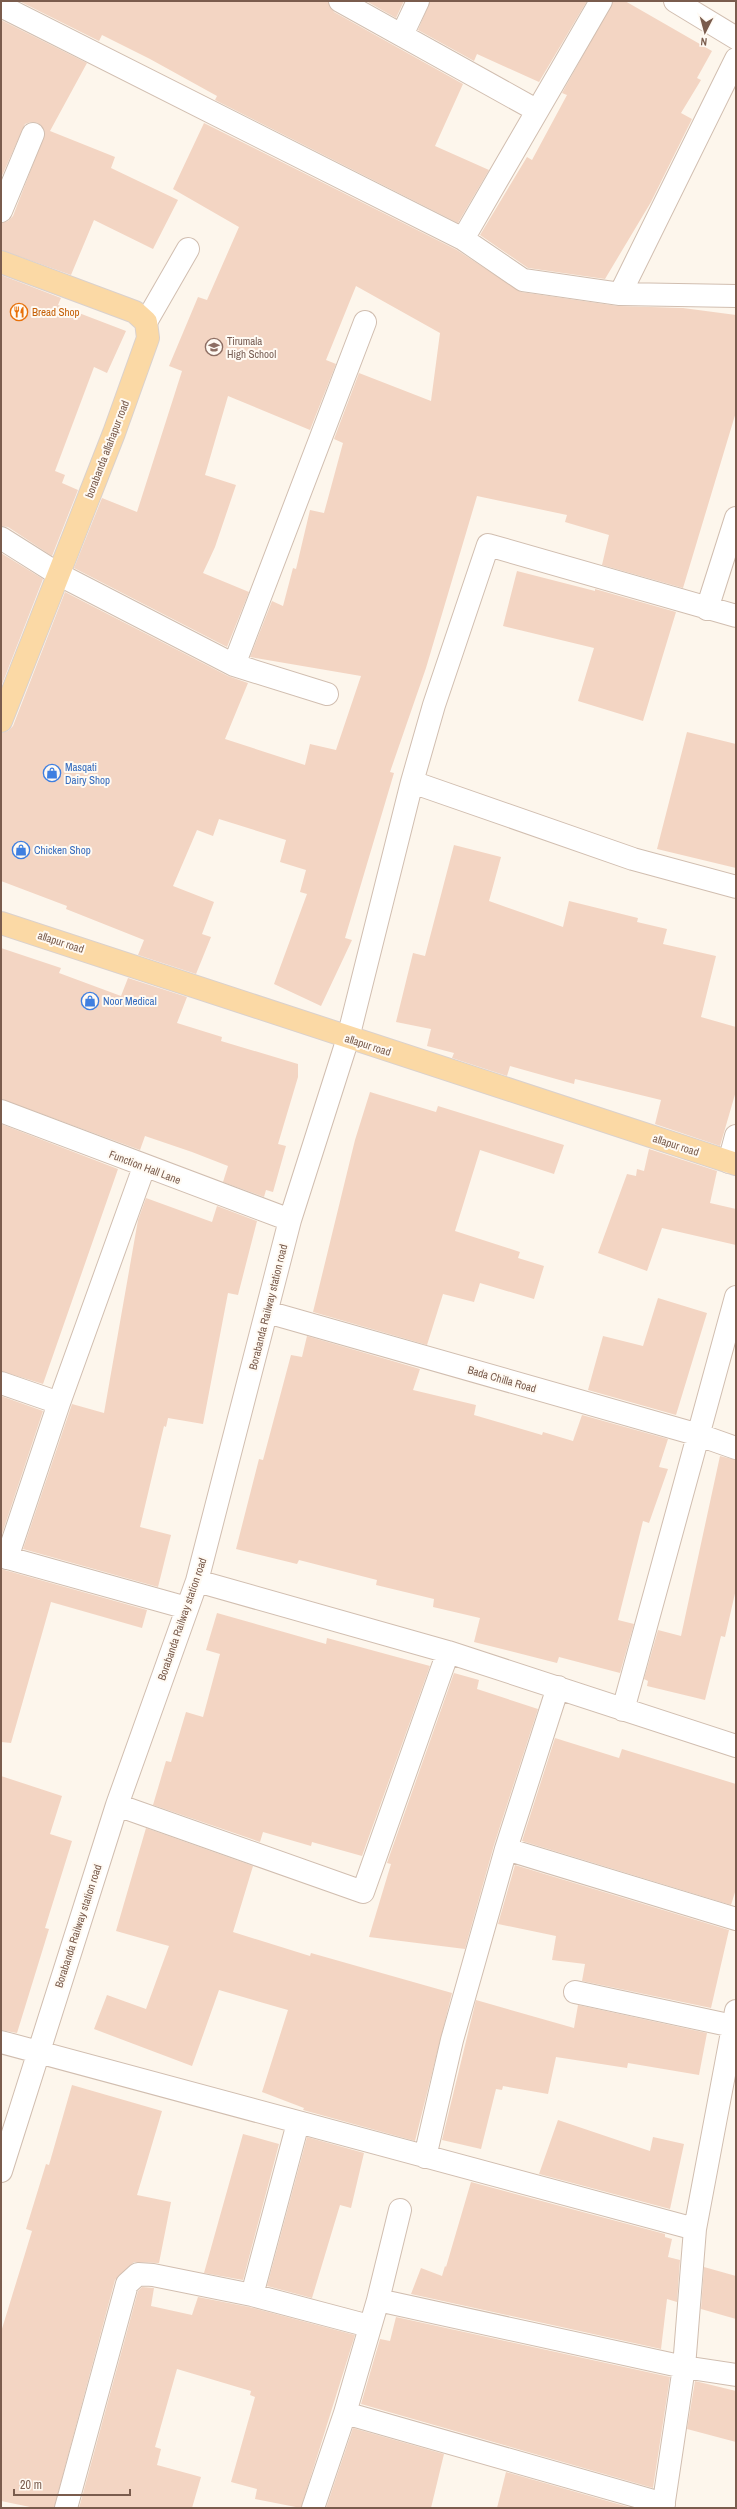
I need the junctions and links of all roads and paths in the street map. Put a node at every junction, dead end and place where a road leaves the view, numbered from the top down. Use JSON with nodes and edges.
{"nodes":[{"id":1,"x":340,"y":1,"type":"edge"},
{"id":2,"x":418,"y":1,"type":"edge"},
{"id":3,"x":601,"y":1,"type":"edge"},
{"id":4,"x":675,"y":1,"type":"edge"},
{"id":5,"x":1,"y":6,"type":"edge"},
{"id":6,"x":402,"y":35,"type":"junction"},
{"id":7,"x":736,"y":38,"type":"edge"},
{"id":8,"x":736,"y":59,"type":"edge"},
{"id":9,"x":536,"y":110,"type":"junction"},
{"id":10,"x":32,"y":134,"type":"dead end"},
{"id":11,"x":1,"y":211,"type":"edge"},
{"id":12,"x":463,"y":239,"type":"junction"},
{"id":13,"x":188,"y":248,"type":"dead end"},
{"id":14,"x":1,"y":262,"type":"edge"},
{"id":15,"x":620,"y":294,"type":"junction"},
{"id":16,"x":736,"y":296,"type":"edge"},
{"id":17,"x":146,"y":322,"type":"junction"},
{"id":18,"x":365,"y":322,"type":"dead end"},
{"id":19,"x":736,"y":518,"type":"edge"},
{"id":20,"x":1,"y":538,"type":"edge"},
{"id":21,"x":58,"y":574,"type":"junction"},
{"id":22,"x":707,"y":609,"type":"junction"},
{"id":23,"x":736,"y":616,"type":"edge"},
{"id":24,"x":234,"y":665,"type":"junction"},
{"id":25,"x":327,"y":694,"type":"dead end"},
{"id":26,"x":1,"y":721,"type":"edge"},
{"id":27,"x":412,"y":782,"type":"junction"},
{"id":28,"x":736,"y":887,"type":"edge"},
{"id":29,"x":1,"y":923,"type":"edge"},
{"id":30,"x":348,"y":1038,"type":"junction"},
{"id":31,"x":1,"y":1111,"type":"edge"},
{"id":32,"x":736,"y":1136,"type":"edge"},
{"id":33,"x":733,"y":1163,"type":"edge"},
{"id":34,"x":144,"y":1167,"type":"junction"},
{"id":35,"x":290,"y":1220,"type":"junction"},
{"id":36,"x":736,"y":1297,"type":"edge"},
{"id":37,"x":268,"y":1312,"type":"junction"},
{"id":38,"x":1,"y":1383,"type":"edge"},
{"id":39,"x":59,"y":1403,"type":"junction"},
{"id":40,"x":700,"y":1435,"type":"junction"},
{"id":41,"x":736,"y":1448,"type":"edge"},
{"id":42,"x":4,"y":1557,"type":"edge"},
{"id":43,"x":197,"y":1582,"type":"junction"},
{"id":44,"x":187,"y":1608,"type":"junction"},
{"id":45,"x":448,"y":1652,"type":"junction"},
{"id":46,"x":558,"y":1687,"type":"junction"},
{"id":47,"x":623,"y":1710,"type":"junction"},
{"id":48,"x":736,"y":1746,"type":"edge"},
{"id":49,"x":117,"y":1805,"type":"junction"},
{"id":50,"x":506,"y":1849,"type":"junction"},
{"id":51,"x":736,"y":1919,"type":"edge"},
{"id":52,"x":574,"y":1992,"type":"dead end"},
{"id":53,"x":734,"y":2018,"type":"edge"},
{"id":54,"x":1,"y":2042,"type":"edge"},
{"id":55,"x":38,"y":2052,"type":"junction"},
{"id":56,"x":728,"y":2095,"type":"edge"},
{"id":57,"x":298,"y":2123,"type":"junction"},
{"id":58,"x":425,"y":2157,"type":"junction"},
{"id":59,"x":1,"y":2171,"type":"edge"},
{"id":60,"x":400,"y":2210,"type":"dead end"},
{"id":61,"x":696,"y":2229,"type":"junction"},
{"id":62,"x":252,"y":2295,"type":"junction"},
{"id":63,"x":378,"y":2300,"type":"junction"},
{"id":64,"x":369,"y":2326,"type":"junction"},
{"id":65,"x":684,"y":2367,"type":"junction"},
{"id":66,"x":736,"y":2375,"type":"edge"},
{"id":67,"x":345,"y":2413,"type":"junction"},
{"id":68,"x":664,"y":2506,"type":"edge"},
{"id":69,"x":66,"y":2508,"type":"edge"},
{"id":70,"x":313,"y":2508,"type":"edge"}],
"edges":[{"from":1,"to":6,"type":"street"},
{"from":2,"to":6,"type":"street"},
{"from":3,"to":9,"type":"street"},
{"from":4,"to":7,"type":"street"},
{"from":5,"to":12,"type":"street"},
{"from":6,"to":9,"type":"street"},
{"from":8,"to":15,"type":"street"},
{"from":9,"to":12,"type":"street"},
{"from":10,"to":11,"type":"street"},
{"from":12,"to":15,"type":"street"},
{"from":13,"to":17,"type":"street"},
{"from":14,"to":17,"type":"main road"},
{"from":15,"to":16,"type":"street"},
{"from":17,"to":21,"type":"main road","name":"borabanda allahapur road"},
{"from":18,"to":24,"type":"street"},
{"from":19,"to":22,"type":"street"},
{"from":20,"to":21,"type":"street"},
{"from":21,"to":24,"type":"street"},
{"from":21,"to":26,"type":"main road","name":"borabanda allahapur road"},
{"from":22,"to":23,"type":"street"},
{"from":22,"to":27,"type":"street","name":"Borabanda Railway station road"},
{"from":24,"to":25,"type":"street"},
{"from":27,"to":28,"type":"street"},
{"from":27,"to":30,"type":"street","name":"Borabanda Railway station road"},
{"from":29,"to":30,"type":"main road","name":"allapur road"},
{"from":30,"to":33,"type":"main road","name":"allapur road"},
{"from":30,"to":35,"type":"street","name":"Borabanda Railway station road"},
{"from":31,"to":34,"type":"street","name":"Function Hall Lane"},
{"from":32,"to":33,"type":"street"},
{"from":34,"to":35,"type":"street","name":"Function Hall Lane"},
{"from":34,"to":39,"type":"street"},
{"from":35,"to":37,"type":"street","name":"Borabanda Railway station road"},
{"from":36,"to":40,"type":"street"},
{"from":37,"to":40,"type":"street","name":"Bada Chilla Road"},
{"from":37,"to":43,"type":"street","name":"Borabanda Railway station road"},
{"from":38,"to":39,"type":"street"},
{"from":39,"to":42,"type":"street"},
{"from":40,"to":41,"type":"street","name":"Bada Chilla Road"},
{"from":40,"to":47,"type":"street"},
{"from":42,"to":44,"type":"street"},
{"from":43,"to":44,"type":"street","name":"Borabanda Railway station road"},
{"from":43,"to":45,"type":"street"},
{"from":44,"to":49,"type":"street","name":"Borabanda Railway station road"},
{"from":45,"to":46,"type":"street"},
{"from":45,"to":49,"type":"street"},
{"from":46,"to":47,"type":"street"},
{"from":46,"to":50,"type":"street"},
{"from":47,"to":48,"type":"street"},
{"from":49,"to":55,"type":"street","name":"Borabanda Railway station road"},
{"from":50,"to":51,"type":"street"},
{"from":50,"to":58,"type":"street"},
{"from":52,"to":53,"type":"street"},
{"from":53,"to":56,"type":"street"},
{"from":54,"to":55,"type":"street"},
{"from":55,"to":57,"type":"street"},
{"from":55,"to":59,"type":"street","name":"Borabanda Railway station road"},
{"from":56,"to":61,"type":"street"},
{"from":57,"to":58,"type":"street"},
{"from":57,"to":62,"type":"street"},
{"from":58,"to":61,"type":"street"},
{"from":60,"to":63,"type":"street"},
{"from":61,"to":65,"type":"street"},
{"from":62,"to":64,"type":"street"},
{"from":62,"to":69,"type":"street"},
{"from":63,"to":64,"type":"street"},
{"from":63,"to":65,"type":"street"},
{"from":64,"to":67,"type":"street"},
{"from":65,"to":66,"type":"street"},
{"from":65,"to":68,"type":"street"},
{"from":67,"to":68,"type":"street"},
{"from":67,"to":70,"type":"street"}]}
